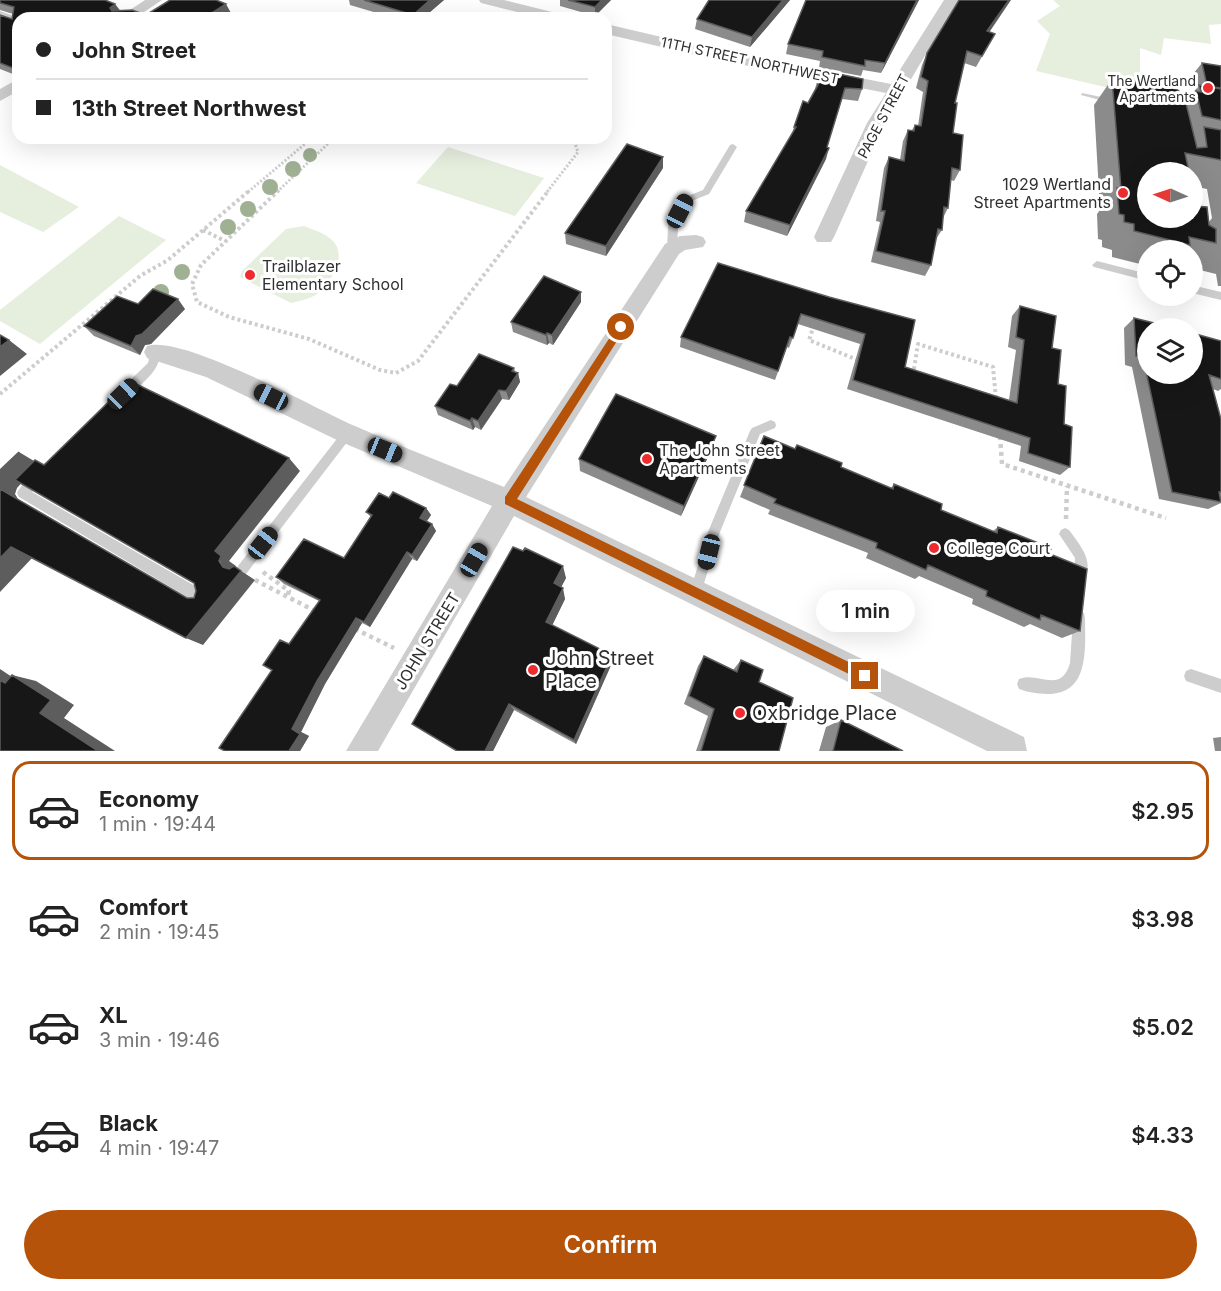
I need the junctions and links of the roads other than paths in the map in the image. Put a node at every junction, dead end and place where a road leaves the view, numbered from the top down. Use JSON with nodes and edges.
{"nodes":[{"id":1,"x":155,"y":0,"type":"edge"},
{"id":2,"x":486,"y":0,"type":"edge"},
{"id":3,"x":948,"y":1,"type":"edge"},
{"id":4,"x":135,"y":12,"type":"edge"},
{"id":5,"x":535,"y":12,"type":"edge"},
{"id":6,"x":612,"y":30,"type":"edge"},
{"id":7,"x":894,"y":90,"type":"junction"},
{"id":8,"x":1085,"y":95,"type":"dead end"},
{"id":9,"x":1117,"y":102,"type":"edge"},
{"id":10,"x":733,"y":147,"type":"dead end"},
{"id":11,"x":824,"y":237,"type":"dead end"},
{"id":12,"x":696,"y":242,"type":"dead end"},
{"id":13,"x":672,"y":249,"type":"junction"},
{"id":14,"x":1097,"y":265,"type":"dead end"},
{"id":15,"x":1137,"y":275,"type":"edge"},
{"id":16,"x":1203,"y":292,"type":"edge"},
{"id":17,"x":1221,"y":296,"type":"edge"},
{"id":18,"x":155,"y":352,"type":"joint"},
{"id":19,"x":112,"y":405,"type":"edge"},
{"id":20,"x":771,"y":425,"type":"dead end"},
{"id":21,"x":347,"y":434,"type":"junction"},
{"id":22,"x":47,"y":468,"type":"edge"},
{"id":23,"x":509,"y":501,"type":"junction"},
{"id":24,"x":1065,"y":534,"type":"road end"},
{"id":25,"x":245,"y":566,"type":"road end"},
{"id":26,"x":696,"y":593,"type":"junction"},
{"id":27,"x":204,"y":599,"type":"edge"},
{"id":28,"x":1191,"y":676,"type":"dead end"},
{"id":29,"x":1024,"y":684,"type":"dead end"},
{"id":30,"x":1221,"y":686,"type":"edge"},
{"id":31,"x":1013,"y":748,"type":"dead end"},
{"id":32,"x":361,"y":751,"type":"edge"}],
"edges":[{"from":1,"to":4,"type":"street"},
{"from":2,"to":5,"type":"street"},
{"from":3,"to":7,"type":"street","name":"PAGE STREET"},
{"from":6,"to":7,"type":"street","name":"11TH STREET NORTHWEST"},
{"from":7,"to":11,"type":"street","name":"PAGE STREET"},
{"from":8,"to":9,"type":"lane"},
{"from":10,"to":13,"type":"lane"},
{"from":12,"to":13,"type":"street"},
{"from":13,"to":23,"type":"street","name":"JOHN STREET"},
{"from":14,"to":15,"type":"lane"},
{"from":16,"to":17,"type":"lane"},
{"from":18,"to":19,"type":"lane"},
{"from":18,"to":21,"type":"street"},
{"from":20,"to":26,"type":"lane"},
{"from":21,"to":23,"type":"street"},
{"from":21,"to":25,"type":"lane"},
{"from":22,"to":27,"type":"lane"},
{"from":23,"to":26,"type":"street"},
{"from":23,"to":32,"type":"street","name":"JOHN STREET"},
{"from":24,"to":29,"type":"lane"},
{"from":26,"to":31,"type":"street"},
{"from":28,"to":30,"type":"lane"}]}
